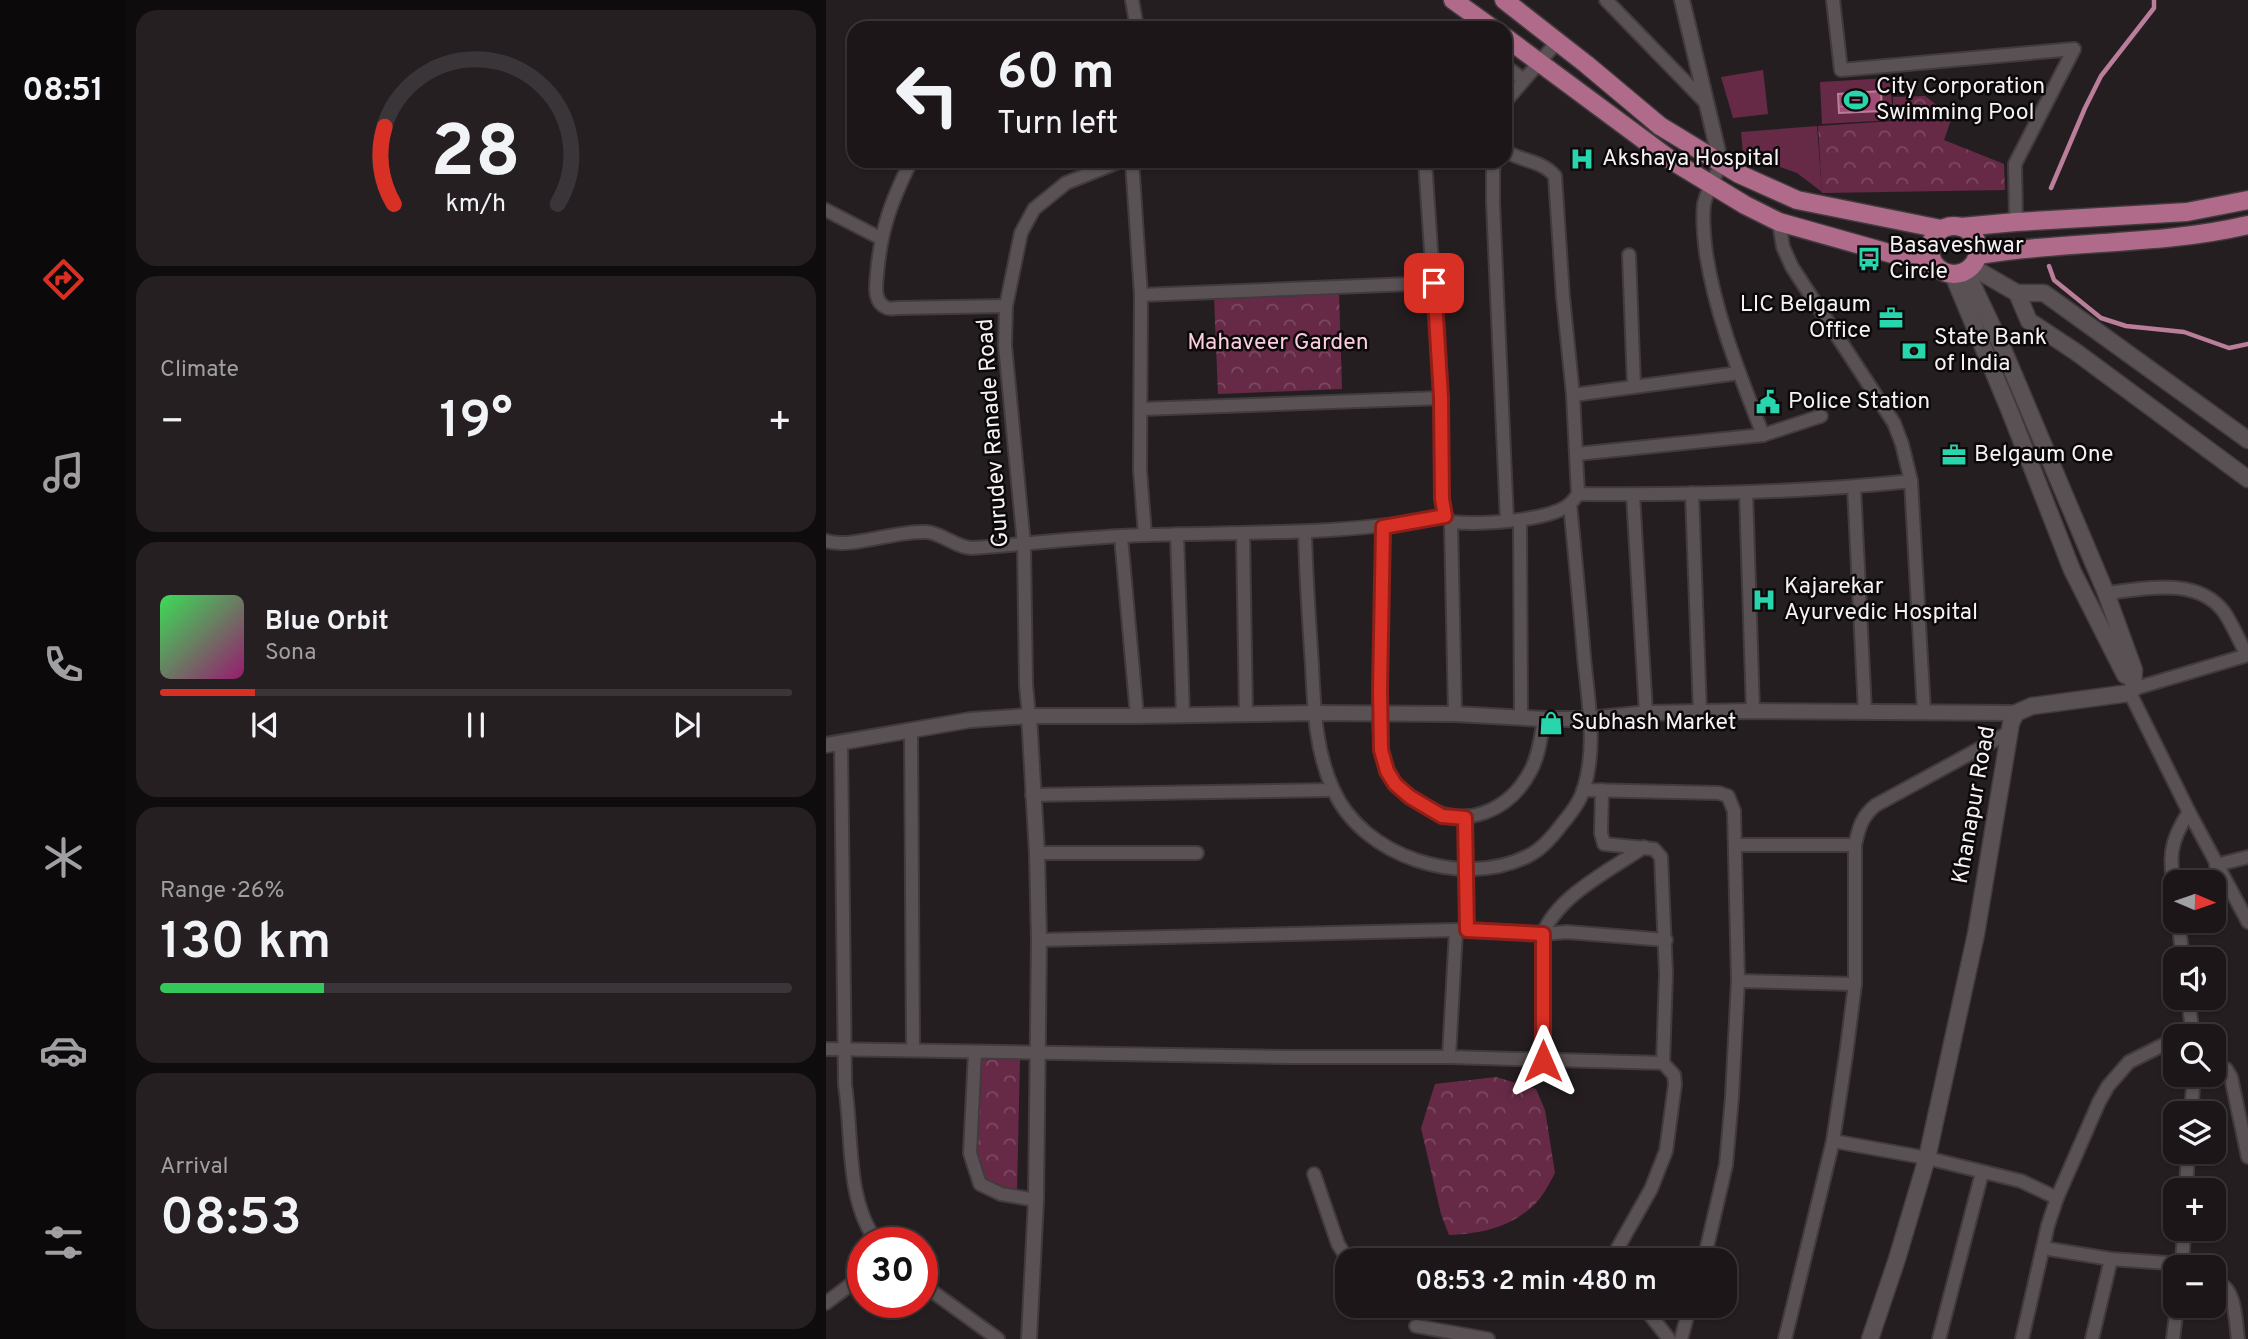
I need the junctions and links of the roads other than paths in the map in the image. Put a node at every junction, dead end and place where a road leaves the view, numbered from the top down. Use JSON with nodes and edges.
{"nodes":[{"id":1,"x":1132,"y":0,"type":"edge"},
{"id":2,"x":1453,"y":0,"type":"edge"},
{"id":3,"x":1504,"y":0,"type":"edge"},
{"id":4,"x":1606,"y":0,"type":"edge"},
{"id":5,"x":1682,"y":0,"type":"edge"},
{"id":6,"x":1833,"y":0,"type":"edge"},
{"id":7,"x":1136,"y":21,"type":"edge"},
{"id":8,"x":1482,"y":21,"type":"edge"},
{"id":9,"x":1512,"y":42,"type":"edge"},
{"id":10,"x":1557,"y":42,"type":"junction"},
{"id":11,"x":1541,"y":63,"type":"junction"},
{"id":12,"x":1512,"y":71,"type":"edge"},
{"id":13,"x":1524,"y":80,"type":"junction"},
{"id":14,"x":1512,"y":94,"type":"edge"},
{"id":15,"x":1707,"y":104,"type":"junction"},
{"id":16,"x":1512,"y":154,"type":"edge"},
{"id":17,"x":1721,"y":164,"type":"junction"},
{"id":18,"x":908,"y":168,"type":"edge"},
{"id":19,"x":1104,"y":168,"type":"edge"},
{"id":20,"x":1132,"y":168,"type":"edge"},
{"id":21,"x":1426,"y":168,"type":"edge"},
{"id":22,"x":1494,"y":168,"type":"edge"},
{"id":23,"x":1711,"y":184,"type":"junction"},
{"id":24,"x":2248,"y":200,"type":"edge"},
{"id":25,"x":826,"y":210,"type":"edge"},
{"id":26,"x":1779,"y":222,"type":"junction"},
{"id":27,"x":2016,"y":222,"type":"junction"},
{"id":28,"x":2248,"y":225,"type":"edge"},
{"id":29,"x":1961,"y":227,"type":"junction"},
{"id":30,"x":1941,"y":229,"type":"junction"},
{"id":31,"x":880,"y":239,"type":"junction"},
{"id":32,"x":1629,"y":255,"type":"dead end"},
{"id":33,"x":1935,"y":266,"type":"junction"},
{"id":34,"x":1967,"y":267,"type":"junction"},
{"id":35,"x":1434,"y":283,"type":"junction"},
{"id":36,"x":2017,"y":293,"type":"junction"},
{"id":37,"x":1141,"y":295,"type":"junction"},
{"id":38,"x":1006,"y":306,"type":"junction"},
{"id":39,"x":1739,"y":373,"type":"junction"},
{"id":40,"x":1634,"y":386,"type":"junction"},
{"id":41,"x":1573,"y":395,"type":"junction"},
{"id":42,"x":1441,"y":398,"type":"junction"},
{"id":43,"x":1141,"y":409,"type":"junction"},
{"id":44,"x":1821,"y":416,"type":"dead end"},
{"id":45,"x":1763,"y":435,"type":"junction"},
{"id":46,"x":2248,"y":440,"type":"edge"},
{"id":47,"x":1576,"y":454,"type":"junction"},
{"id":48,"x":2248,"y":479,"type":"edge"},
{"id":49,"x":1911,"y":481,"type":"junction"},
{"id":50,"x":1854,"y":487,"type":"junction"},
{"id":51,"x":1746,"y":492,"type":"junction"},
{"id":52,"x":1692,"y":493,"type":"junction"},
{"id":53,"x":1633,"y":495,"type":"junction"},
{"id":54,"x":1574,"y":499,"type":"junction"},
{"id":55,"x":1448,"y":519,"type":"junction"},
{"id":56,"x":1514,"y":520,"type":"junction"},
{"id":57,"x":1383,"y":527,"type":"junction"},
{"id":58,"x":1305,"y":533,"type":"junction"},
{"id":59,"x":1177,"y":534,"type":"junction"},
{"id":60,"x":1243,"y":534,"type":"junction"},
{"id":61,"x":1145,"y":535,"type":"junction"},
{"id":62,"x":1121,"y":537,"type":"junction"},
{"id":63,"x":826,"y":541,"type":"edge"},
{"id":64,"x":1024,"y":545,"type":"junction"},
{"id":65,"x":2106,"y":593,"type":"junction"},
{"id":66,"x":2247,"y":655,"type":"edge"},
{"id":67,"x":2132,"y":687,"type":"junction"},
{"id":68,"x":1753,"y":711,"type":"junction"},
{"id":69,"x":1700,"y":712,"type":"junction"},
{"id":70,"x":1865,"y":712,"type":"junction"},
{"id":71,"x":1924,"y":712,"type":"junction"},
{"id":72,"x":1315,"y":713,"type":"junction"},
{"id":73,"x":1646,"y":713,"type":"junction"},
{"id":74,"x":2016,"y":713,"type":"junction"},
{"id":75,"x":1380,"y":714,"type":"junction"},
{"id":76,"x":1455,"y":714,"type":"junction"},
{"id":77,"x":1246,"y":715,"type":"junction"},
{"id":78,"x":1029,"y":716,"type":"junction"},
{"id":79,"x":1137,"y":716,"type":"junction"},
{"id":80,"x":1183,"y":716,"type":"junction"},
{"id":81,"x":1521,"y":717,"type":"junction"},
{"id":82,"x":1544,"y":719,"type":"junction"},
{"id":83,"x":1590,"y":719,"type":"junction"},
{"id":84,"x":911,"y":730,"type":"junction"},
{"id":85,"x":2008,"y":733,"type":"junction"},
{"id":86,"x":841,"y":743,"type":"junction"},
{"id":87,"x":826,"y":745,"type":"edge"},
{"id":88,"x":1333,"y":790,"type":"junction"},
{"id":89,"x":1583,"y":790,"type":"junction"},
{"id":90,"x":1602,"y":790,"type":"junction"},
{"id":91,"x":1032,"y":795,"type":"junction"},
{"id":92,"x":2189,"y":812,"type":"junction"},
{"id":93,"x":1465,"y":818,"type":"junction"},
{"id":94,"x":841,"y":835,"type":"junction"},
{"id":95,"x":826,"y":836,"type":"edge"},
{"id":96,"x":1736,"y":845,"type":"junction"},
{"id":97,"x":1855,"y":845,"type":"junction"},
{"id":98,"x":1644,"y":847,"type":"junction"},
{"id":99,"x":1037,"y":853,"type":"junction"},
{"id":100,"x":1197,"y":853,"type":"dead end"},
{"id":101,"x":2248,"y":857,"type":"edge"},
{"id":102,"x":2216,"y":865,"type":"junction"},
{"id":103,"x":1468,"y":870,"type":"junction"},
{"id":104,"x":2173,"y":870,"type":"edge"},
{"id":105,"x":2248,"y":922,"type":"edge"},
{"id":106,"x":1461,"y":930,"type":"junction"},
{"id":107,"x":1543,"y":934,"type":"junction"},
{"id":108,"x":1038,"y":940,"type":"junction"},
{"id":109,"x":1666,"y":940,"type":"junction"},
{"id":110,"x":1738,"y":981,"type":"junction"},
{"id":111,"x":1855,"y":984,"type":"junction"},
{"id":112,"x":2163,"y":1045,"type":"edge"},
{"id":113,"x":826,"y":1049,"type":"edge"},
{"id":114,"x":843,"y":1049,"type":"junction"},
{"id":115,"x":913,"y":1049,"type":"junction"},
{"id":116,"x":975,"y":1052,"type":"junction"},
{"id":117,"x":1038,"y":1053,"type":"junction"},
{"id":118,"x":1449,"y":1057,"type":"junction"},
{"id":119,"x":1543,"y":1061,"type":"junction"},
{"id":120,"x":1663,"y":1063,"type":"junction"},
{"id":121,"x":2226,"y":1069,"type":"edge"},
{"id":122,"x":1833,"y":1141,"type":"junction"},
{"id":123,"x":2248,"y":1157,"type":"edge"},
{"id":124,"x":1927,"y":1158,"type":"junction"},
{"id":125,"x":1982,"y":1173,"type":"junction"},
{"id":126,"x":1314,"y":1174,"type":"dead end"},
{"id":127,"x":2057,"y":1198,"type":"junction"},
{"id":128,"x":1036,"y":1199,"type":"junction"},
{"id":129,"x":869,"y":1227,"type":"edge"},
{"id":130,"x":1340,"y":1248,"type":"edge"},
{"id":131,"x":1618,"y":1248,"type":"edge"},
{"id":132,"x":1707,"y":1248,"type":"edge"},
{"id":133,"x":2043,"y":1248,"type":"junction"},
{"id":134,"x":2111,"y":1259,"type":"junction"},
{"id":135,"x":2163,"y":1264,"type":"edge"},
{"id":136,"x":847,"y":1287,"type":"edge"},
{"id":137,"x":2226,"y":1288,"type":"edge"},
{"id":138,"x":938,"y":1296,"type":"edge"},
{"id":139,"x":826,"y":1303,"type":"edge"},
{"id":140,"x":1652,"y":1318,"type":"edge"},
{"id":141,"x":1687,"y":1318,"type":"edge"},
{"id":142,"x":2176,"y":1318,"type":"edge"},
{"id":143,"x":1416,"y":1326,"type":"dead end"},
{"id":144,"x":998,"y":1339,"type":"edge"},
{"id":145,"x":1030,"y":1339,"type":"edge"},
{"id":146,"x":1488,"y":1339,"type":"edge"},
{"id":147,"x":1669,"y":1339,"type":"edge"},
{"id":148,"x":1681,"y":1339,"type":"edge"},
{"id":149,"x":1785,"y":1339,"type":"edge"},
{"id":150,"x":1870,"y":1339,"type":"edge"},
{"id":151,"x":1939,"y":1339,"type":"edge"},
{"id":152,"x":2022,"y":1339,"type":"edge"},
{"id":153,"x":2092,"y":1339,"type":"edge"},
{"id":154,"x":2173,"y":1339,"type":"edge"},
{"id":155,"x":2238,"y":1339,"type":"edge"}],
"edges":[{"from":1,"to":7,"type":"street"},
{"from":2,"to":8,"type":"main road"},
{"from":3,"to":10,"type":"main road"},
{"from":4,"to":15,"type":"street"},
{"from":5,"to":15,"type":"street"},
{"from":6,"to":27,"type":"street"},
{"from":9,"to":11,"type":"main road"},
{"from":10,"to":11,"type":"street"},
{"from":10,"to":17,"type":"main road"},
{"from":11,"to":13,"type":"street"},
{"from":11,"to":23,"type":"main road"},
{"from":12,"to":13,"type":"street"},
{"from":13,"to":14,"type":"street"},
{"from":15,"to":17,"type":"street"},
{"from":16,"to":41,"type":"street"},
{"from":17,"to":23,"type":"street"},
{"from":17,"to":30,"type":"main road"},
{"from":18,"to":31,"type":"street"},
{"from":19,"to":38,"type":"street","name":"Gurudev Ranade Road"},
{"from":20,"to":37,"type":"street"},
{"from":21,"to":35,"type":"street"},
{"from":22,"to":56,"type":"street"},
{"from":23,"to":26,"type":"main road"},
{"from":23,"to":39,"type":"street"},
{"from":24,"to":27,"type":"main road"},
{"from":25,"to":31,"type":"street"},
{"from":26,"to":33,"type":"main road"},
{"from":26,"to":49,"type":"street"},
{"from":27,"to":29,"type":"main road"},
{"from":28,"to":34,"type":"main road"},
{"from":29,"to":30,"type":"main road"},
{"from":29,"to":34,"type":"main road"},
{"from":30,"to":33,"type":"main road"},
{"from":31,"to":38,"type":"street"},
{"from":32,"to":40,"type":"street"},
{"from":33,"to":34,"type":"main road"},
{"from":34,"to":36,"type":"main road"},
{"from":34,"to":65,"type":"main road"},
{"from":34,"to":67,"type":"main road"},
{"from":35,"to":37,"type":"street"},
{"from":35,"to":42,"type":"street"},
{"from":36,"to":46,"type":"main road"},
{"from":36,"to":48,"type":"main road"},
{"from":37,"to":43,"type":"street"},
{"from":38,"to":64,"type":"street","name":"Gurudev Ranade Road"},
{"from":39,"to":40,"type":"street"},
{"from":39,"to":45,"type":"street"},
{"from":40,"to":41,"type":"street"},
{"from":41,"to":47,"type":"street"},
{"from":42,"to":43,"type":"street"},
{"from":42,"to":55,"type":"street"},
{"from":43,"to":61,"type":"street"},
{"from":44,"to":45,"type":"street"},
{"from":45,"to":47,"type":"street"},
{"from":47,"to":54,"type":"street"},
{"from":49,"to":50,"type":"street"},
{"from":49,"to":71,"type":"street"},
{"from":50,"to":51,"type":"street"},
{"from":50,"to":70,"type":"street"},
{"from":51,"to":52,"type":"street"},
{"from":51,"to":68,"type":"street"},
{"from":52,"to":53,"type":"street"},
{"from":52,"to":69,"type":"street"},
{"from":53,"to":54,"type":"street"},
{"from":53,"to":73,"type":"street"},
{"from":54,"to":56,"type":"street"},
{"from":54,"to":83,"type":"street"},
{"from":55,"to":56,"type":"street"},
{"from":55,"to":57,"type":"street"},
{"from":55,"to":76,"type":"street"},
{"from":56,"to":81,"type":"street"},
{"from":57,"to":58,"type":"street"},
{"from":57,"to":75,"type":"street"},
{"from":58,"to":60,"type":"street"},
{"from":58,"to":72,"type":"street"},
{"from":59,"to":60,"type":"street"},
{"from":59,"to":61,"type":"street"},
{"from":59,"to":80,"type":"street"},
{"from":60,"to":77,"type":"street"},
{"from":61,"to":62,"type":"street"},
{"from":62,"to":64,"type":"street"},
{"from":62,"to":79,"type":"street"},
{"from":63,"to":64,"type":"street"},
{"from":64,"to":78,"type":"street","name":"Gurudev Ranade Road"},
{"from":65,"to":66,"type":"street"},
{"from":65,"to":67,"type":"main road"},
{"from":66,"to":67,"type":"street"},
{"from":67,"to":74,"type":"main road","name":"Khanapur Road"},
{"from":67,"to":92,"type":"street"},
{"from":68,"to":69,"type":"street"},
{"from":68,"to":70,"type":"street"},
{"from":69,"to":73,"type":"street"},
{"from":70,"to":71,"type":"street"},
{"from":71,"to":74,"type":"street"},
{"from":72,"to":75,"type":"street"},
{"from":72,"to":77,"type":"street"},
{"from":72,"to":88,"type":"street"},
{"from":73,"to":83,"type":"street"},
{"from":74,"to":85,"type":"main road","name":"Khanapur Road"},
{"from":75,"to":76,"type":"street"},
{"from":75,"to":93,"type":"street"},
{"from":76,"to":81,"type":"street"},
{"from":77,"to":80,"type":"street"},
{"from":78,"to":79,"type":"street"},
{"from":78,"to":84,"type":"street"},
{"from":78,"to":91,"type":"street"},
{"from":79,"to":80,"type":"street"},
{"from":81,"to":82,"type":"street"},
{"from":82,"to":83,"type":"street"},
{"from":82,"to":93,"type":"street"},
{"from":83,"to":89,"type":"street"},
{"from":84,"to":86,"type":"street"},
{"from":84,"to":115,"type":"street"},
{"from":85,"to":97,"type":"street"},
{"from":85,"to":124,"type":"main road","name":"Khanapur Road"},
{"from":86,"to":87,"type":"street"},
{"from":86,"to":94,"type":"street"},
{"from":88,"to":91,"type":"street"},
{"from":88,"to":103,"type":"street"},
{"from":89,"to":90,"type":"street"},
{"from":89,"to":103,"type":"street"},
{"from":90,"to":96,"type":"street"},
{"from":90,"to":98,"type":"street"},
{"from":91,"to":99,"type":"street"},
{"from":92,"to":102,"type":"street"},
{"from":92,"to":104,"type":"street"},
{"from":93,"to":103,"type":"street"},
{"from":94,"to":95,"type":"street"},
{"from":94,"to":114,"type":"street"},
{"from":96,"to":97,"type":"street"},
{"from":96,"to":110,"type":"street"},
{"from":97,"to":111,"type":"street"},
{"from":98,"to":107,"type":"street"},
{"from":98,"to":109,"type":"street"},
{"from":99,"to":100,"type":"street"},
{"from":99,"to":108,"type":"street"},
{"from":101,"to":102,"type":"street"},
{"from":102,"to":105,"type":"street"},
{"from":103,"to":106,"type":"street"},
{"from":106,"to":107,"type":"street"},
{"from":106,"to":108,"type":"street"},
{"from":106,"to":118,"type":"street"},
{"from":107,"to":109,"type":"street"},
{"from":107,"to":119,"type":"street"},
{"from":108,"to":117,"type":"street"},
{"from":109,"to":120,"type":"street"},
{"from":110,"to":111,"type":"street"},
{"from":110,"to":132,"type":"street"},
{"from":111,"to":122,"type":"street"},
{"from":112,"to":127,"type":"street"},
{"from":113,"to":114,"type":"street"},
{"from":114,"to":115,"type":"street"},
{"from":114,"to":129,"type":"street"},
{"from":115,"to":116,"type":"street"},
{"from":116,"to":117,"type":"street"},
{"from":116,"to":128,"type":"street"},
{"from":117,"to":118,"type":"street"},
{"from":117,"to":128,"type":"street"},
{"from":118,"to":119,"type":"street"},
{"from":119,"to":120,"type":"street"},
{"from":120,"to":131,"type":"street"},
{"from":121,"to":123,"type":"street"},
{"from":122,"to":124,"type":"street"},
{"from":122,"to":149,"type":"street"},
{"from":124,"to":125,"type":"street"},
{"from":124,"to":150,"type":"main road","name":"Khanapur Road"},
{"from":125,"to":127,"type":"street"},
{"from":125,"to":151,"type":"street"},
{"from":126,"to":130,"type":"street"},
{"from":127,"to":133,"type":"street"},
{"from":128,"to":145,"type":"street"},
{"from":133,"to":134,"type":"street"},
{"from":133,"to":152,"type":"street"},
{"from":134,"to":135,"type":"street"},
{"from":134,"to":153,"type":"street"},
{"from":136,"to":139,"type":"street"},
{"from":137,"to":155,"type":"street"},
{"from":138,"to":144,"type":"street"},
{"from":140,"to":147,"type":"street"},
{"from":141,"to":148,"type":"street"},
{"from":142,"to":154,"type":"street"},
{"from":143,"to":146,"type":"street"}]}
